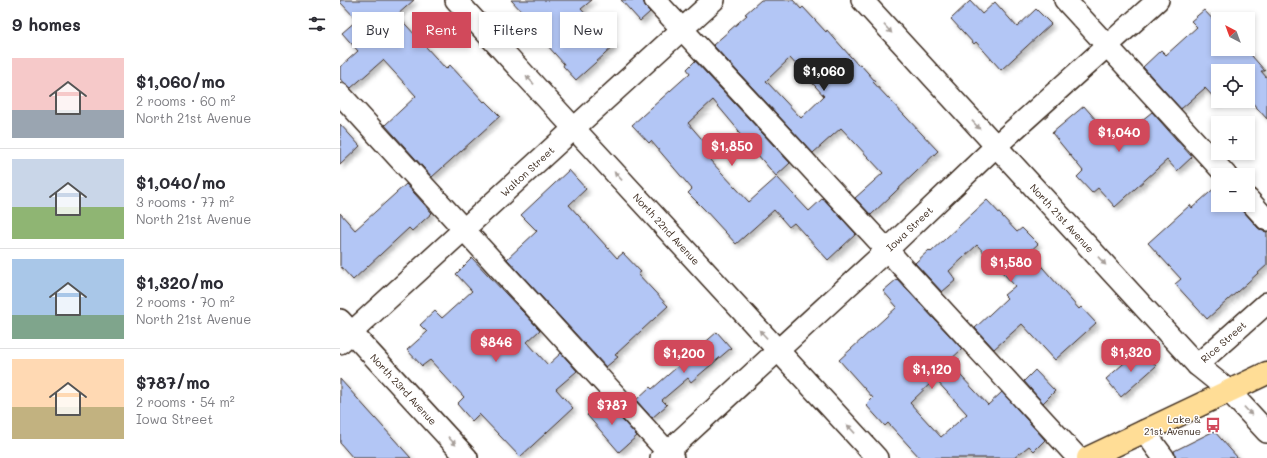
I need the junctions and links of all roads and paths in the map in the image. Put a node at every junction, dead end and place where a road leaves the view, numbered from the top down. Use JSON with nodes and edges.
{"nodes":[{"id":1,"x":456,"y":0,"type":"edge"},
{"id":2,"x":655,"y":0,"type":"edge"},
{"id":3,"x":714,"y":0,"type":"edge"},
{"id":4,"x":862,"y":0,"type":"edge"},
{"id":5,"x":1065,"y":0,"type":"edge"},
{"id":6,"x":1158,"y":0,"type":"edge"},
{"id":7,"x":682,"y":30,"type":"junction"},
{"id":8,"x":1108,"y":47,"type":"junction"},
{"id":9,"x":340,"y":94,"type":"edge"},
{"id":10,"x":574,"y":128,"type":"junction"},
{"id":11,"x":996,"y":146,"type":"junction"},
{"id":12,"x":1220,"y":168,"type":"edge"},
{"id":13,"x":1255,"y":207,"type":"edge"},
{"id":14,"x":1267,"y":220,"type":"edge"},
{"id":15,"x":464,"y":229,"type":"junction"},
{"id":16,"x":887,"y":250,"type":"junction"},
{"id":17,"x":1267,"y":303,"type":"edge"},
{"id":18,"x":344,"y":332,"type":"edge"},
{"id":19,"x":778,"y":350,"type":"junction"},
{"id":20,"x":1197,"y":365,"type":"junction"},
{"id":21,"x":1267,"y":373,"type":"edge"},
{"id":22,"x":1228,"y":390,"type":"junction"},
{"id":23,"x":1144,"y":431,"type":"junction"},
{"id":24,"x":1267,"y":432,"type":"edge"},
{"id":25,"x":667,"y":456,"type":"edge"},
{"id":26,"x":467,"y":458,"type":"edge"},
{"id":27,"x":877,"y":458,"type":"edge"},
{"id":28,"x":1078,"y":458,"type":"edge"},
{"id":29,"x":1088,"y":458,"type":"edge"},
{"id":30,"x":1164,"y":458,"type":"edge"}],
"edges":[{"from":10,"to":1,"type":"street","name":"North 22nd Avenue","one_way":true},
{"from":2,"to":7,"type":"street"},
{"from":3,"to":7,"type":"street","name":"Walton Street"},
{"from":4,"to":11,"type":"street","name":"North 21st Avenue","one_way":true},
{"from":5,"to":8,"type":"street"},
{"from":6,"to":8,"type":"street","name":"Iowa Street"},
{"from":7,"to":10,"type":"street","name":"Walton Street"},
{"from":7,"to":16,"type":"street"},
{"from":8,"to":11,"type":"street","name":"Iowa Street"},
{"from":8,"to":12,"type":"street"},
{"from":9,"to":15,"type":"street"},
{"from":10,"to":15,"type":"street","name":"Walton Street"},
{"from":19,"to":10,"type":"street","name":"North 22nd Avenue","one_way":true},
{"from":11,"to":16,"type":"street","name":"Iowa Street"},
{"from":11,"to":20,"type":"street","name":"North 21st Avenue","one_way":true},
{"from":13,"to":14,"type":"street"},
{"from":15,"to":18,"type":"street","name":"Walton Street"},
{"from":15,"to":25,"type":"street"},
{"from":16,"to":19,"type":"street","name":"Iowa Street"},
{"from":16,"to":28,"type":"street"},
{"from":17,"to":20,"type":"street","name":"Rice Street"},
{"from":18,"to":26,"type":"street","name":"North 23rd Avenue","one_way":true},
{"from":19,"to":25,"type":"street","name":"Iowa Street"},
{"from":27,"to":19,"type":"street","name":"North 22nd Avenue","one_way":true},
{"from":20,"to":22,"type":"street","name":"North 21st Avenue"},
{"from":21,"to":22,"type":"main road"},
{"from":22,"to":23,"type":"main road"},
{"from":22,"to":24,"type":"street","name":"North 21st Avenue","one_way":true},
{"from":23,"to":29,"type":"main road"},
{"from":23,"to":30,"type":"street"}]}
